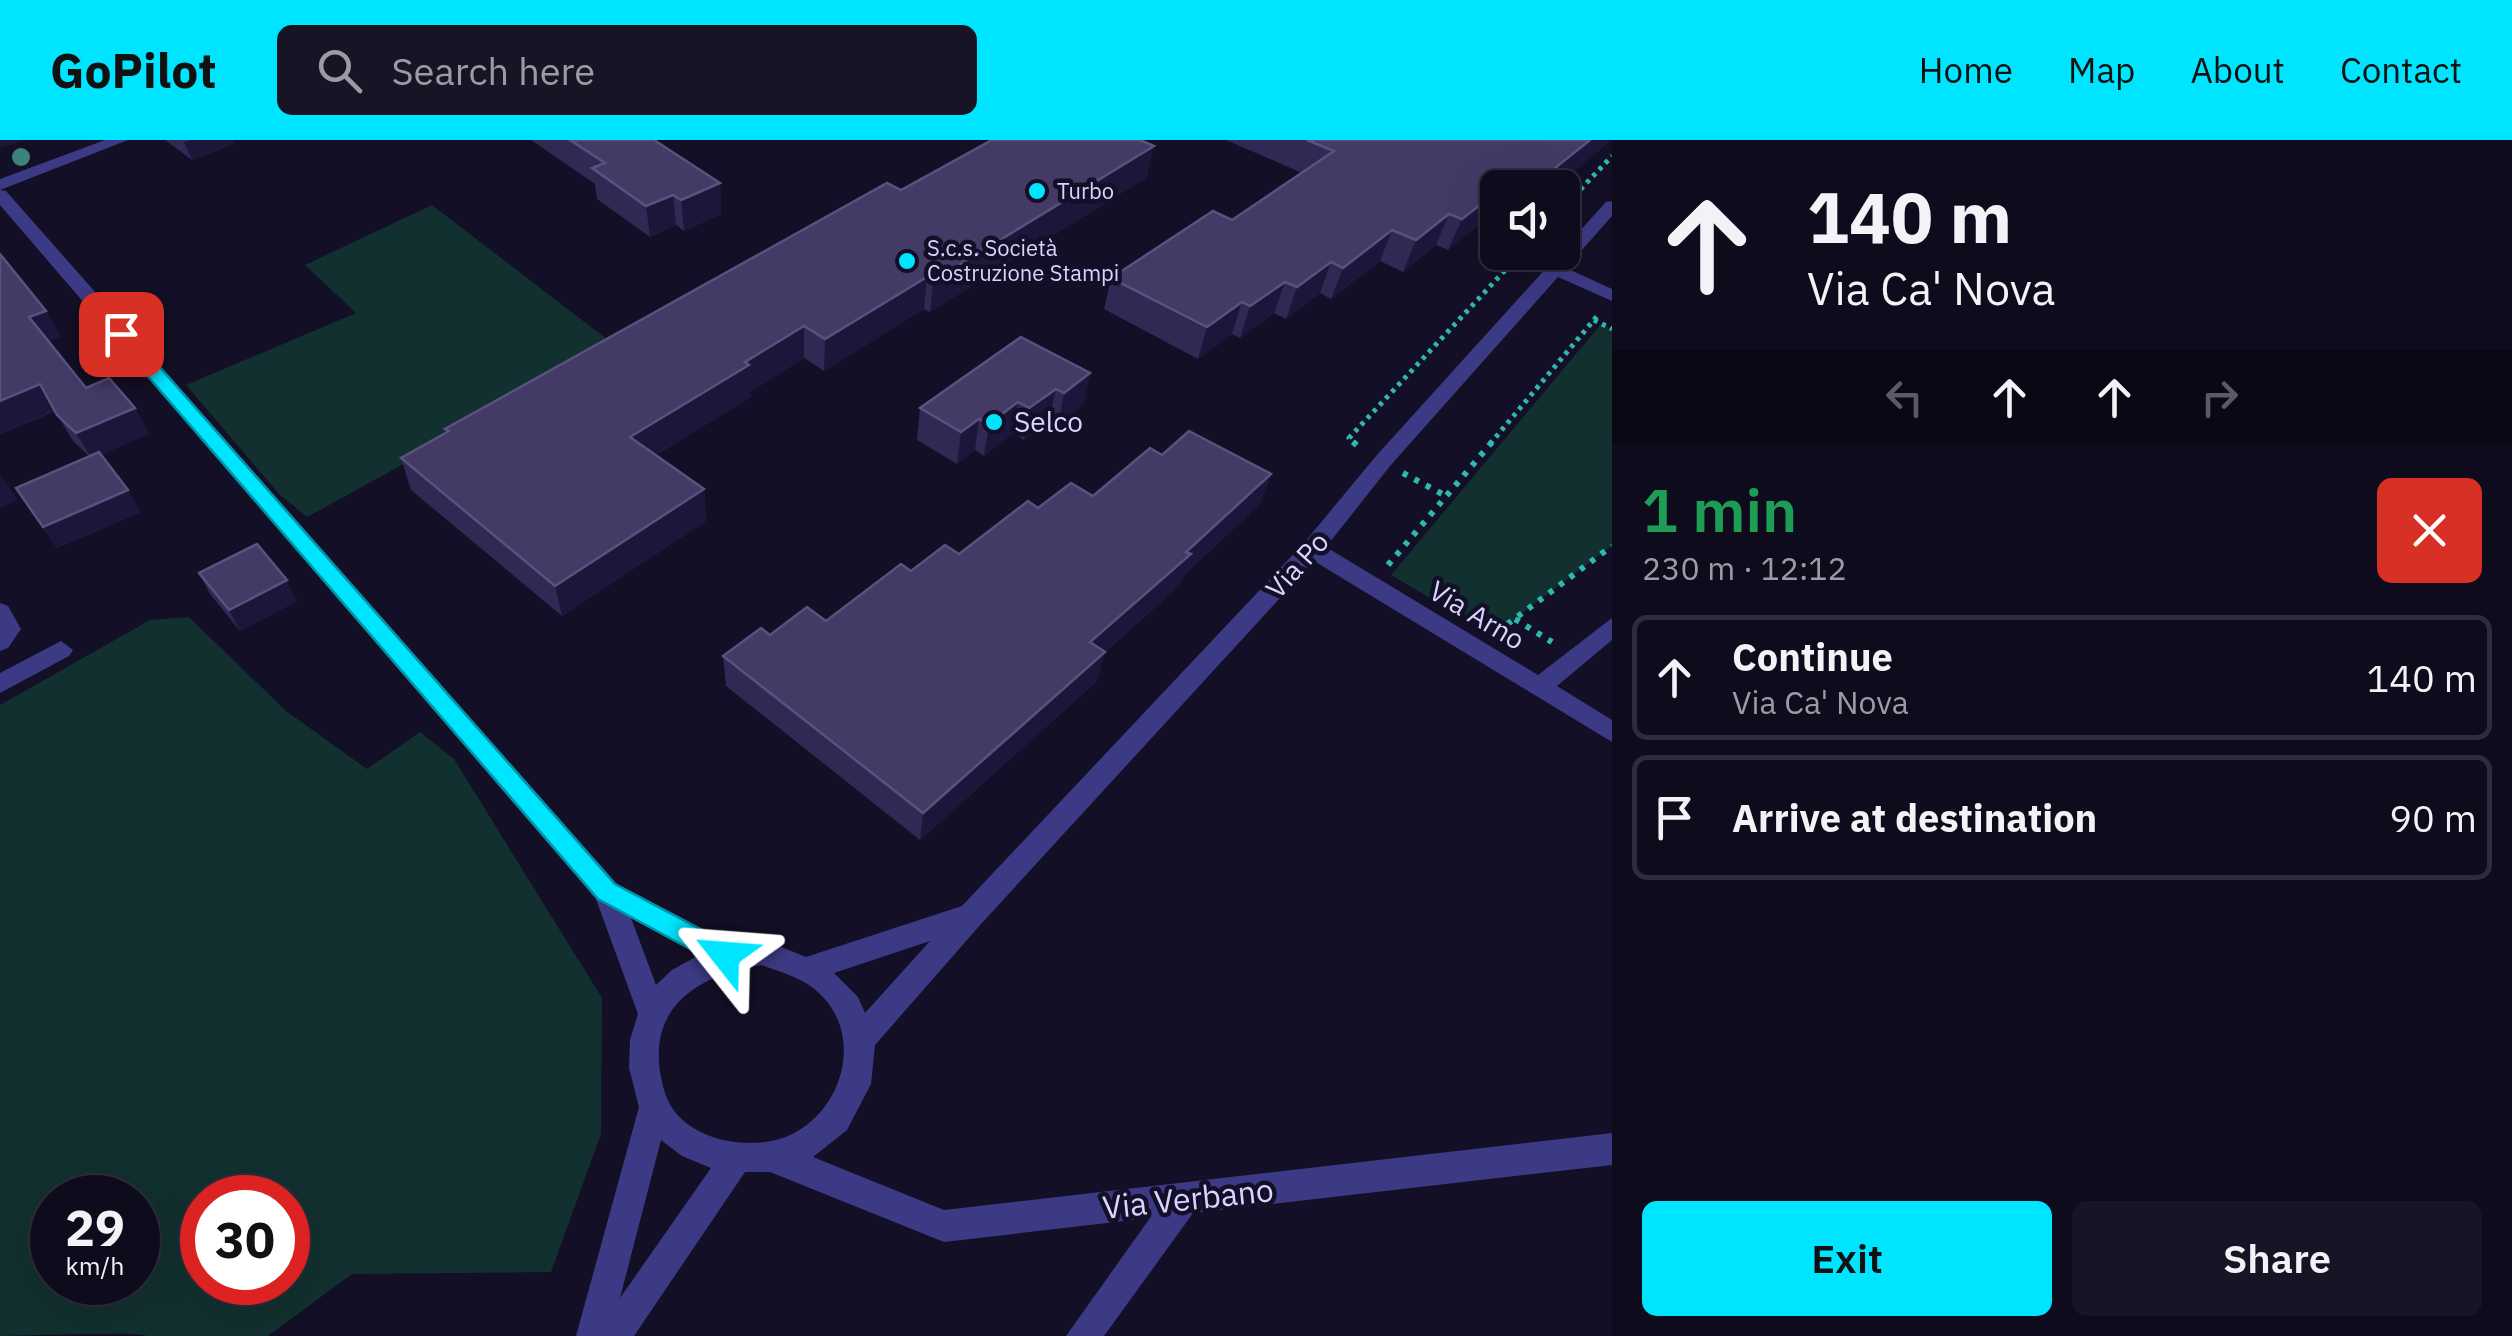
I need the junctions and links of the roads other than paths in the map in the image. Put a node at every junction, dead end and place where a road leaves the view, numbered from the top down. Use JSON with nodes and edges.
{"nodes":[{"id":1,"x":120,"y":140,"type":"edge"},
{"id":2,"x":0,"y":184,"type":"edge"},
{"id":3,"x":0,"y":195,"type":"edge"},
{"id":4,"x":1612,"y":206,"type":"edge"},
{"id":5,"x":1580,"y":241,"type":"edge"},
{"id":6,"x":1554,"y":270,"type":"edge"},
{"id":7,"x":1557,"y":270,"type":"edge"},
{"id":8,"x":1609,"y":300,"type":"edge"},
{"id":9,"x":1312,"y":550,"type":"junction"},
{"id":10,"x":0,"y":612,"type":"edge"},
{"id":11,"x":1612,"y":627,"type":"edge"},
{"id":12,"x":0,"y":642,"type":"edge"},
{"id":13,"x":61,"y":650,"type":"dead end"},
{"id":14,"x":0,"y":684,"type":"edge"},
{"id":15,"x":1538,"y":688,"type":"junction"},
{"id":16,"x":1612,"y":732,"type":"edge"},
{"id":17,"x":606,"y":892,"type":"junction"},
{"id":18,"x":971,"y":915,"type":"junction"},
{"id":19,"x":725,"y":955,"type":"junction"},
{"id":20,"x":810,"y":968,"type":"junction"},
{"id":21,"x":653,"y":1016,"type":"junction"},
{"id":22,"x":861,"y":1039,"type":"junction"},
{"id":23,"x":654,"y":1108,"type":"junction"},
{"id":24,"x":1612,"y":1150,"type":"edge"},
{"id":25,"x":775,"y":1158,"type":"junction"},
{"id":26,"x":735,"y":1160,"type":"junction"},
{"id":27,"x":1183,"y":1200,"type":"junction"},
{"id":28,"x":593,"y":1336,"type":"edge"},
{"id":29,"x":614,"y":1336,"type":"edge"},
{"id":30,"x":1084,"y":1336,"type":"edge"}],
"edges":[{"from":1,"to":2,"type":"street"},
{"from":3,"to":17,"type":"street"},
{"from":4,"to":5,"type":"street","name":"Via Po"},
{"from":6,"to":9,"type":"street","name":"Via Po"},
{"from":7,"to":8,"type":"street"},
{"from":9,"to":15,"type":"street","name":"Via Arno"},
{"from":9,"to":18,"type":"street","name":"Via Po"},
{"from":10,"to":12,"type":"street"},
{"from":11,"to":15,"type":"street"},
{"from":13,"to":14,"type":"street"},
{"from":15,"to":16,"type":"street","name":"Via Arno"},
{"from":17,"to":19,"type":"street"},
{"from":17,"to":21,"type":"street"},
{"from":18,"to":20,"type":"street","name":"Via Po"},
{"from":18,"to":22,"type":"street","name":"Via Po"},
{"from":19,"to":20,"type":"street"},
{"from":19,"to":21,"type":"street"},
{"from":20,"to":22,"type":"street"},
{"from":21,"to":23,"type":"street"},
{"from":22,"to":25,"type":"street"},
{"from":23,"to":26,"type":"street"},
{"from":23,"to":28,"type":"street"},
{"from":24,"to":27,"type":"street","name":"Via Verbano"},
{"from":25,"to":26,"type":"street"},
{"from":25,"to":27,"type":"street","name":"Via Verbano"},
{"from":26,"to":29,"type":"street"},
{"from":27,"to":30,"type":"street"}]}
